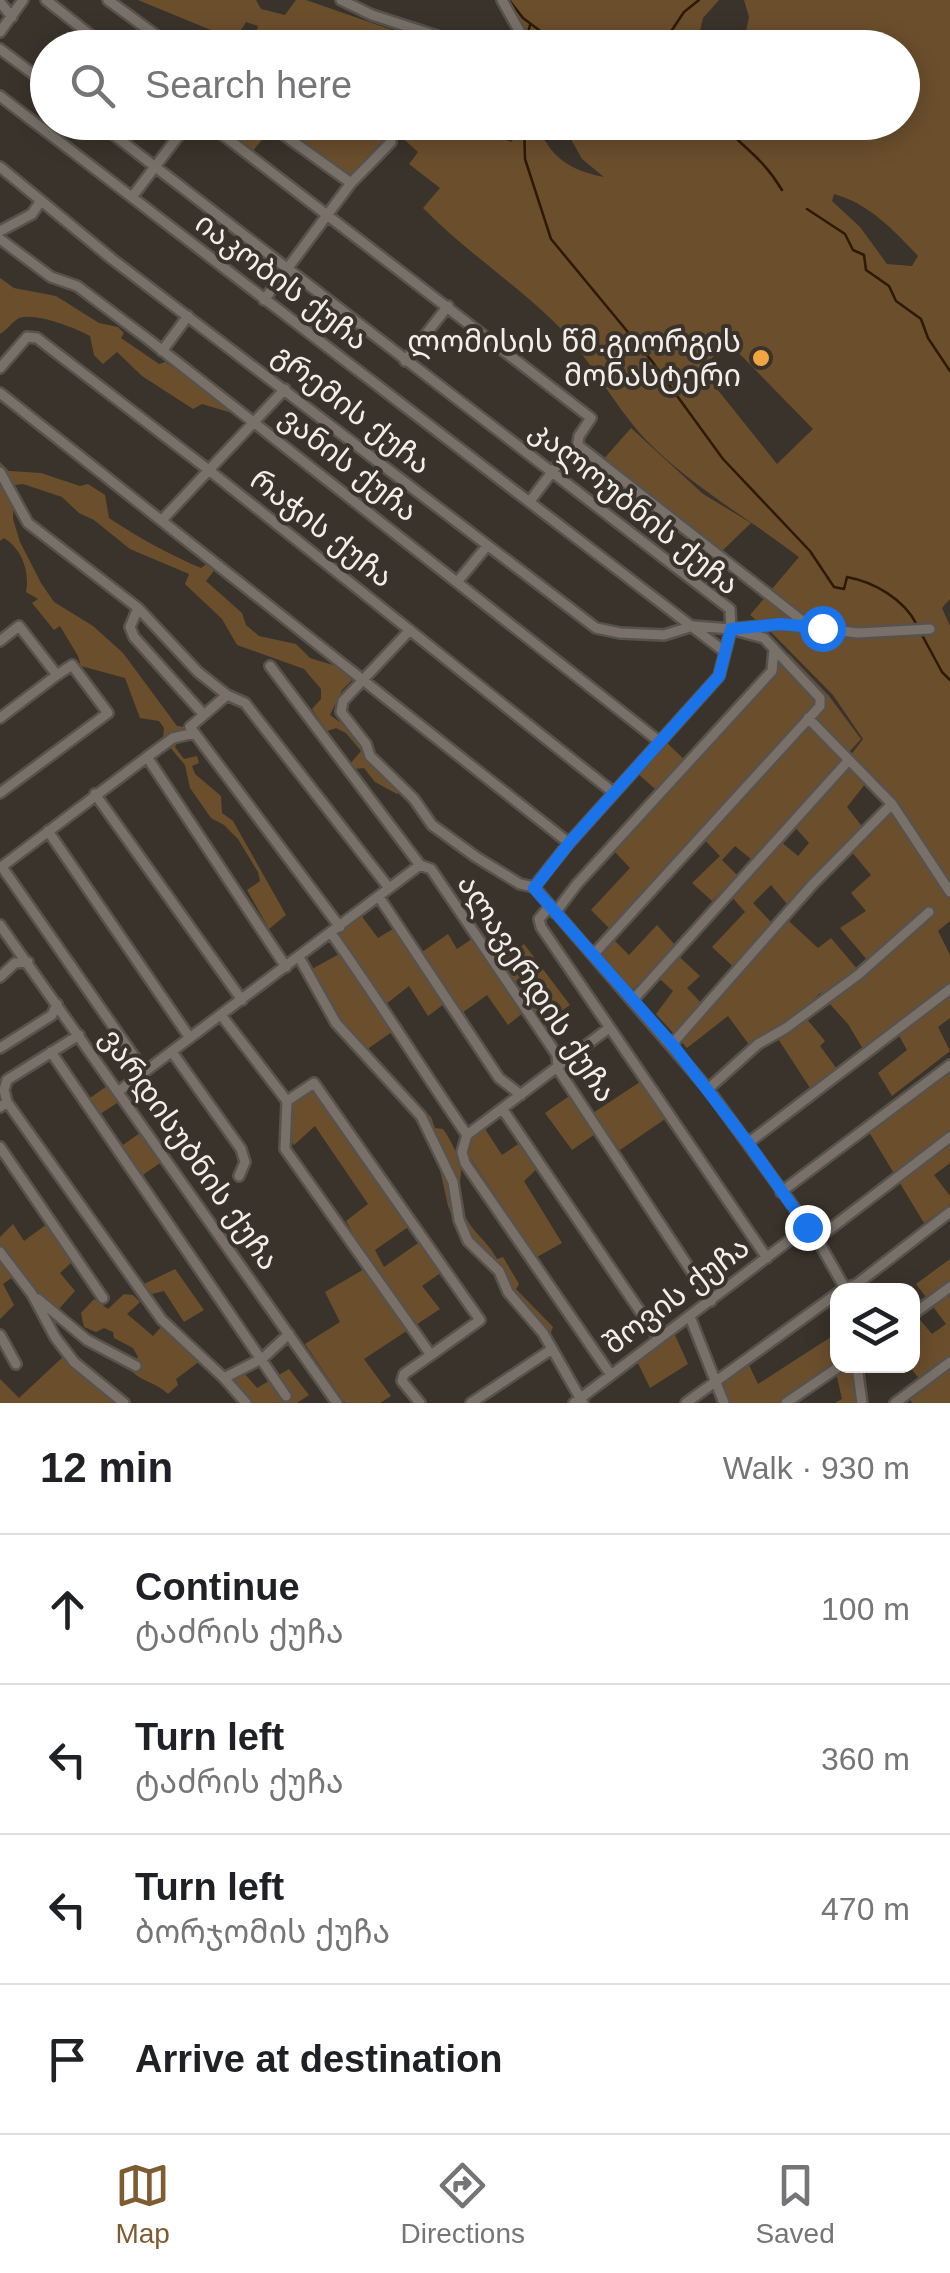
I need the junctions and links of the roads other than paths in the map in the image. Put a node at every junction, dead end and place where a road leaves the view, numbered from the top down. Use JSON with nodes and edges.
{"nodes":[{"id":1,"x":23,"y":0,"type":"edge"},
{"id":2,"x":46,"y":0,"type":"edge"},
{"id":3,"x":108,"y":0,"type":"edge"},
{"id":4,"x":341,"y":0,"type":"edge"},
{"id":5,"x":502,"y":0,"type":"edge"},
{"id":6,"x":0,"y":2,"type":"edge"},
{"id":7,"x":12,"y":16,"type":"junction"},
{"id":8,"x":84,"y":30,"type":"edge"},
{"id":9,"x":149,"y":30,"type":"edge"},
{"id":10,"x":418,"y":30,"type":"edge"},
{"id":11,"x":519,"y":30,"type":"edge"},
{"id":12,"x":0,"y":32,"type":"edge"},
{"id":13,"x":0,"y":49,"type":"edge"},
{"id":14,"x":30,"y":72,"type":"edge"},
{"id":15,"x":0,"y":96,"type":"edge"},
{"id":16,"x":30,"y":119,"type":"edge"},
{"id":17,"x":58,"y":140,"type":"edge"},
{"id":18,"x":120,"y":140,"type":"edge"},
{"id":19,"x":175,"y":140,"type":"edge"},
{"id":20,"x":229,"y":140,"type":"edge"},
{"id":21,"x":291,"y":140,"type":"edge"},
{"id":22,"x":391,"y":142,"type":"dead end"},
{"id":23,"x":0,"y":167,"type":"edge"},
{"id":24,"x":155,"y":167,"type":"junction"},
{"id":25,"x":351,"y":183,"type":"junction"},
{"id":26,"x":132,"y":197,"type":"junction"},
{"id":27,"x":40,"y":202,"type":"junction"},
{"id":28,"x":328,"y":216,"type":"junction"},
{"id":29,"x":0,"y":235,"type":"edge"},
{"id":30,"x":288,"y":270,"type":"junction"},
{"id":31,"x":264,"y":300,"type":"junction"},
{"id":32,"x":448,"y":306,"type":"junction"},
{"id":33,"x":188,"y":316,"type":"junction"},
{"id":34,"x":162,"y":351,"type":"junction"},
{"id":35,"x":406,"y":361,"type":"junction"},
{"id":36,"x":0,"y":368,"type":"edge"},
{"id":37,"x":285,"y":388,"type":"junction"},
{"id":38,"x":0,"y":394,"type":"edge"},
{"id":39,"x":256,"y":422,"type":"junction"},
{"id":40,"x":579,"y":446,"type":"junction"},
{"id":41,"x":552,"y":470,"type":"junction"},
{"id":42,"x":210,"y":471,"type":"junction"},
{"id":43,"x":0,"y":472,"type":"edge"},
{"id":44,"x":530,"y":501,"type":"junction"},
{"id":45,"x":162,"y":520,"type":"junction"},
{"id":46,"x":487,"y":546,"type":"junction"},
{"id":47,"x":458,"y":581,"type":"junction"},
{"id":48,"x":138,"y":608,"type":"junction"},
{"id":49,"x":694,"y":626,"type":"junction"},
{"id":50,"x":809,"y":626,"type":"junction"},
{"id":51,"x":731,"y":629,"type":"junction"},
{"id":52,"x":930,"y":629,"type":"dead end"},
{"id":53,"x":410,"y":630,"type":"junction"},
{"id":54,"x":0,"y":641,"type":"edge"},
{"id":55,"x":774,"y":649,"type":"junction"},
{"id":56,"x":725,"y":652,"type":"junction"},
{"id":57,"x":270,"y":666,"type":"dead end"},
{"id":58,"x":57,"y":675,"type":"junction"},
{"id":59,"x":362,"y":679,"type":"junction"},
{"id":60,"x":228,"y":695,"type":"junction"},
{"id":61,"x":204,"y":714,"type":"junction"},
{"id":62,"x":0,"y":718,"type":"edge"},
{"id":63,"x":808,"y":718,"type":"junction"},
{"id":64,"x":194,"y":734,"type":"junction"},
{"id":65,"x":660,"y":742,"type":"junction"},
{"id":66,"x":147,"y":757,"type":"junction"},
{"id":67,"x":848,"y":761,"type":"junction"},
{"id":68,"x":0,"y":793,"type":"edge"},
{"id":69,"x":614,"y":793,"type":"junction"},
{"id":70,"x":95,"y":794,"type":"junction"},
{"id":71,"x":892,"y":804,"type":"junction"},
{"id":72,"x":48,"y":831,"type":"junction"},
{"id":73,"x":570,"y":842,"type":"junction"},
{"id":74,"x":420,"y":865,"type":"junction"},
{"id":75,"x":1,"y":867,"type":"edge"},
{"id":76,"x":388,"y":888,"type":"junction"},
{"id":77,"x":534,"y":888,"type":"junction"},
{"id":78,"x":950,"y":892,"type":"edge"},
{"id":79,"x":379,"y":897,"type":"junction"},
{"id":80,"x":552,"y":910,"type":"junction"},
{"id":81,"x":929,"y":912,"type":"dead end"},
{"id":82,"x":0,"y":925,"type":"edge"},
{"id":83,"x":336,"y":930,"type":"junction"},
{"id":84,"x":593,"y":955,"type":"junction"},
{"id":85,"x":299,"y":957,"type":"junction"},
{"id":86,"x":28,"y":962,"type":"junction"},
{"id":87,"x":286,"y":966,"type":"junction"},
{"id":88,"x":0,"y":977,"type":"edge"},
{"id":89,"x":950,"y":989,"type":"edge"},
{"id":90,"x":242,"y":1000,"type":"junction"},
{"id":91,"x":632,"y":1001,"type":"junction"},
{"id":92,"x":58,"y":1004,"type":"junction"},
{"id":93,"x":221,"y":1015,"type":"junction"},
{"id":94,"x":609,"y":1028,"type":"junction"},
{"id":95,"x":79,"y":1035,"type":"junction"},
{"id":96,"x":190,"y":1038,"type":"junction"},
{"id":97,"x":672,"y":1044,"type":"junction"},
{"id":98,"x":0,"y":1048,"type":"edge"},
{"id":99,"x":51,"y":1052,"type":"junction"},
{"id":100,"x":172,"y":1052,"type":"junction"},
{"id":101,"x":950,"y":1065,"type":"edge"},
{"id":102,"x":558,"y":1069,"type":"junction"},
{"id":103,"x":144,"y":1072,"type":"junction"},
{"id":104,"x":708,"y":1089,"type":"junction"},
{"id":105,"x":119,"y":1091,"type":"junction"},
{"id":106,"x":521,"y":1095,"type":"junction"},
{"id":107,"x":288,"y":1101,"type":"junction"},
{"id":108,"x":4,"y":1104,"type":"edge"},
{"id":109,"x":504,"y":1110,"type":"junction"},
{"id":110,"x":467,"y":1135,"type":"junction"},
{"id":111,"x":950,"y":1136,"type":"edge"},
{"id":112,"x":748,"y":1143,"type":"junction"},
{"id":113,"x":0,"y":1147,"type":"edge"},
{"id":114,"x":239,"y":1176,"type":"dead end"},
{"id":115,"x":781,"y":1192,"type":"junction"},
{"id":116,"x":950,"y":1212,"type":"edge"},
{"id":117,"x":807,"y":1227,"type":"junction"},
{"id":118,"x":817,"y":1239,"type":"junction"},
{"id":119,"x":0,"y":1252,"type":"edge"},
{"id":120,"x":767,"y":1258,"type":"junction"},
{"id":121,"x":839,"y":1283,"type":"edge"},
{"id":122,"x":857,"y":1283,"type":"edge"},
{"id":123,"x":950,"y":1287,"type":"edge"},
{"id":124,"x":32,"y":1294,"type":"junction"},
{"id":125,"x":103,"y":1298,"type":"dead end"},
{"id":126,"x":830,"y":1299,"type":"edge"},
{"id":127,"x":711,"y":1301,"type":"junction"},
{"id":128,"x":920,"y":1309,"type":"edge"},
{"id":129,"x":690,"y":1317,"type":"junction"},
{"id":130,"x":289,"y":1334,"type":"junction"},
{"id":131,"x":0,"y":1335,"type":"edge"},
{"id":132,"x":659,"y":1339,"type":"junction"},
{"id":133,"x":552,"y":1349,"type":"junction"},
{"id":134,"x":431,"y":1355,"type":"junction"},
{"id":135,"x":263,"y":1358,"type":"junction"},
{"id":136,"x":950,"y":1362,"type":"edge"},
{"id":137,"x":16,"y":1364,"type":"dead end"},
{"id":138,"x":136,"y":1366,"type":"dead end"},
{"id":139,"x":830,"y":1373,"type":"edge"},
{"id":140,"x":859,"y":1373,"type":"edge"},
{"id":141,"x":611,"y":1375,"type":"junction"},
{"id":142,"x":224,"y":1378,"type":"junction"},
{"id":143,"x":715,"y":1381,"type":"junction"},
{"id":144,"x":286,"y":1396,"type":"dead end"},
{"id":145,"x":579,"y":1401,"type":"edge"},
{"id":146,"x":124,"y":1403,"type":"edge"},
{"id":147,"x":246,"y":1403,"type":"edge"},
{"id":148,"x":337,"y":1403,"type":"edge"},
{"id":149,"x":420,"y":1403,"type":"edge"},
{"id":150,"x":472,"y":1403,"type":"edge"},
{"id":151,"x":686,"y":1403,"type":"edge"},
{"id":152,"x":724,"y":1403,"type":"edge"},
{"id":153,"x":786,"y":1403,"type":"edge"},
{"id":154,"x":862,"y":1403,"type":"edge"},
{"id":155,"x":895,"y":1403,"type":"edge"}],
"edges":[{"from":1,"to":7,"type":"street"},
{"from":2,"to":8,"type":"street"},
{"from":3,"to":9,"type":"street"},
{"from":4,"to":10,"type":"street"},
{"from":5,"to":11,"type":"street"},
{"from":6,"to":7,"type":"street"},
{"from":7,"to":12,"type":"street"},
{"from":13,"to":14,"type":"street"},
{"from":15,"to":16,"type":"street","name":"იაკობის ქუჩა"},
{"from":17,"to":26,"type":"street","name":"იაკობის ქუჩა"},
{"from":18,"to":24,"type":"street","name":"კალოუბნის ქუჩა"},
{"from":19,"to":24,"type":"street"},
{"from":20,"to":28,"type":"street"},
{"from":21,"to":25,"type":"street"},
{"from":22,"to":25,"type":"street"},
{"from":23,"to":27,"type":"street","name":"გრემის ქუჩა"},
{"from":24,"to":26,"type":"street"},
{"from":24,"to":30,"type":"street","name":"კალოუბნის ქუჩა"},
{"from":25,"to":28,"type":"street"},
{"from":26,"to":31,"type":"street","name":"იაკობის ქუჩა"},
{"from":27,"to":29,"type":"street"},
{"from":27,"to":33,"type":"street","name":"გრემის ქუჩა"},
{"from":28,"to":30,"type":"street"},
{"from":28,"to":32,"type":"street"},
{"from":29,"to":34,"type":"street","name":"ვანის ქუჩა"},
{"from":30,"to":31,"type":"street"},
{"from":30,"to":35,"type":"street","name":"კალოუბნის ქუჩა"},
{"from":31,"to":44,"type":"street","name":"იაკობის ქუჩა"},
{"from":32,"to":35,"type":"street"},
{"from":32,"to":40,"type":"street"},
{"from":33,"to":34,"type":"street"},
{"from":33,"to":37,"type":"street","name":"გრემის ქუჩა"},
{"from":34,"to":39,"type":"street","name":"ვანის ქუჩა"},
{"from":35,"to":41,"type":"street","name":"კალოუბნის ქუჩა"},
{"from":36,"to":42,"type":"street","name":"რაჭის ქუჩა"},
{"from":37,"to":39,"type":"street"},
{"from":37,"to":46,"type":"street","name":"გრემის ქუჩა"},
{"from":38,"to":45,"type":"street"},
{"from":39,"to":42,"type":"street"},
{"from":39,"to":47,"type":"street","name":"ვანის ქუჩა"},
{"from":40,"to":41,"type":"street"},
{"from":40,"to":50,"type":"street"},
{"from":41,"to":44,"type":"street"},
{"from":41,"to":51,"type":"street","name":"კალოუბნის ქუჩა"},
{"from":42,"to":45,"type":"street"},
{"from":42,"to":53,"type":"street","name":"რაჭის ქუჩა"},
{"from":43,"to":48,"type":"street"},
{"from":44,"to":49,"type":"street","name":"იაკობის ქუჩა"},
{"from":45,"to":59,"type":"street"},
{"from":46,"to":47,"type":"street"},
{"from":46,"to":49,"type":"street","name":"გრემის ქუჩა"},
{"from":47,"to":65,"type":"street","name":"ვანის ქუჩა"},
{"from":48,"to":60,"type":"street"},
{"from":48,"to":61,"type":"street"},
{"from":49,"to":51,"type":"street","name":"გრემის ქუჩა"},
{"from":49,"to":56,"type":"street","name":"იაკობის ქუჩა"},
{"from":50,"to":51,"type":"street"},
{"from":50,"to":52,"type":"street"},
{"from":51,"to":55,"type":"street"},
{"from":51,"to":56,"type":"street","name":"კალოუბნის ქუჩა"},
{"from":53,"to":59,"type":"street"},
{"from":53,"to":69,"type":"street","name":"რაჭის ქუჩა"},
{"from":54,"to":58,"type":"street"},
{"from":55,"to":63,"type":"street"},
{"from":55,"to":80,"type":"street"},
{"from":56,"to":65,"type":"street","name":"კალოუბნის ქუჩა"},
{"from":57,"to":74,"type":"street","name":"ალავერდის ქუჩა"},
{"from":58,"to":62,"type":"street"},
{"from":58,"to":68,"type":"street"},
{"from":59,"to":73,"type":"street"},
{"from":59,"to":77,"type":"street"},
{"from":60,"to":61,"type":"street"},
{"from":60,"to":76,"type":"street"},
{"from":61,"to":64,"type":"street"},
{"from":63,"to":67,"type":"street"},
{"from":63,"to":84,"type":"street"},
{"from":64,"to":66,"type":"street"},
{"from":64,"to":83,"type":"street"},
{"from":65,"to":69,"type":"street","name":"კალოუბნის ქუჩა"},
{"from":66,"to":70,"type":"street"},
{"from":66,"to":87,"type":"street"},
{"from":67,"to":71,"type":"street"},
{"from":67,"to":91,"type":"street"},
{"from":69,"to":73,"type":"street","name":"კალოუბნის ქუჩა"},
{"from":70,"to":72,"type":"street"},
{"from":70,"to":90,"type":"street"},
{"from":71,"to":78,"type":"street"},
{"from":71,"to":97,"type":"street"},
{"from":72,"to":75,"type":"street"},
{"from":72,"to":96,"type":"street"},
{"from":73,"to":77,"type":"street","name":"კალოუბნის ქუჩა"},
{"from":74,"to":76,"type":"street"},
{"from":74,"to":102,"type":"street","name":"ალავერდის ქუჩა"},
{"from":75,"to":103,"type":"street"},
{"from":76,"to":79,"type":"street"},
{"from":77,"to":80,"type":"street"},
{"from":79,"to":83,"type":"street"},
{"from":79,"to":106,"type":"street"},
{"from":80,"to":84,"type":"street"},
{"from":80,"to":94,"type":"street"},
{"from":81,"to":104,"type":"street"},
{"from":82,"to":86,"type":"street","name":"ვარდისუბნის ქუჩა"},
{"from":83,"to":85,"type":"street"},
{"from":83,"to":110,"type":"street"},
{"from":84,"to":91,"type":"street"},
{"from":85,"to":87,"type":"street"},
{"from":85,"to":133,"type":"street"},
{"from":86,"to":88,"type":"street"},
{"from":86,"to":92,"type":"street","name":"ვარდისუბნის ქუჩა"},
{"from":87,"to":90,"type":"street"},
{"from":89,"to":112,"type":"street"},
{"from":90,"to":93,"type":"street"},
{"from":91,"to":97,"type":"street"},
{"from":92,"to":95,"type":"street","name":"ვარდისუბნის ქუჩა"},
{"from":92,"to":98,"type":"street"},
{"from":93,"to":96,"type":"street"},
{"from":93,"to":107,"type":"street"},
{"from":94,"to":102,"type":"street"},
{"from":94,"to":120,"type":"street"},
{"from":95,"to":99,"type":"street"},
{"from":95,"to":105,"type":"street","name":"ვარდისუბნის ქუჩა"},
{"from":96,"to":100,"type":"street"},
{"from":97,"to":104,"type":"street"},
{"from":99,"to":108,"type":"street"},
{"from":99,"to":135,"type":"street"},
{"from":100,"to":103,"type":"street"},
{"from":100,"to":114,"type":"street"},
{"from":101,"to":115,"type":"street"},
{"from":102,"to":106,"type":"street"},
{"from":102,"to":127,"type":"street","name":"ალავერდის ქუჩა"},
{"from":103,"to":105,"type":"street"},
{"from":104,"to":112,"type":"street"},
{"from":105,"to":130,"type":"street","name":"ვარდისუბნის ქუჩა"},
{"from":106,"to":109,"type":"street"},
{"from":107,"to":134,"type":"street"},
{"from":107,"to":134,"type":"street"},
{"from":108,"to":142,"type":"street"},
{"from":109,"to":110,"type":"street"},
{"from":109,"to":132,"type":"street"},
{"from":110,"to":141,"type":"street"},
{"from":111,"to":118,"type":"street"},
{"from":112,"to":115,"type":"street"},
{"from":113,"to":125,"type":"street"},
{"from":115,"to":117,"type":"street"},
{"from":116,"to":122,"type":"street"},
{"from":117,"to":118,"type":"street"},
{"from":117,"to":120,"type":"street","name":"შოვის ქუჩა"},
{"from":118,"to":121,"type":"street"},
{"from":119,"to":124,"type":"street"},
{"from":120,"to":127,"type":"street","name":"შოვის ქუჩა"},
{"from":123,"to":128,"type":"street"},
{"from":124,"to":138,"type":"street"},
{"from":124,"to":146,"type":"street"},
{"from":126,"to":143,"type":"street"},
{"from":127,"to":129,"type":"street","name":"შოვის ქუჩა"},
{"from":129,"to":132,"type":"street","name":"შოვის ქუჩა"},
{"from":129,"to":143,"type":"street"},
{"from":130,"to":135,"type":"street"},
{"from":130,"to":148,"type":"street","name":"ვარდისუბნის ქუჩა"},
{"from":131,"to":137,"type":"street"},
{"from":132,"to":141,"type":"street","name":"შოვის ქუჩა"},
{"from":133,"to":145,"type":"street"},
{"from":133,"to":150,"type":"street"},
{"from":134,"to":149,"type":"street"},
{"from":135,"to":142,"type":"street"},
{"from":135,"to":144,"type":"street"},
{"from":136,"to":155,"type":"street"},
{"from":139,"to":153,"type":"street"},
{"from":140,"to":154,"type":"street"},
{"from":141,"to":145,"type":"street","name":"შოვის ქუჩა"},
{"from":142,"to":147,"type":"street"},
{"from":143,"to":151,"type":"street"},
{"from":143,"to":152,"type":"street"}]}
